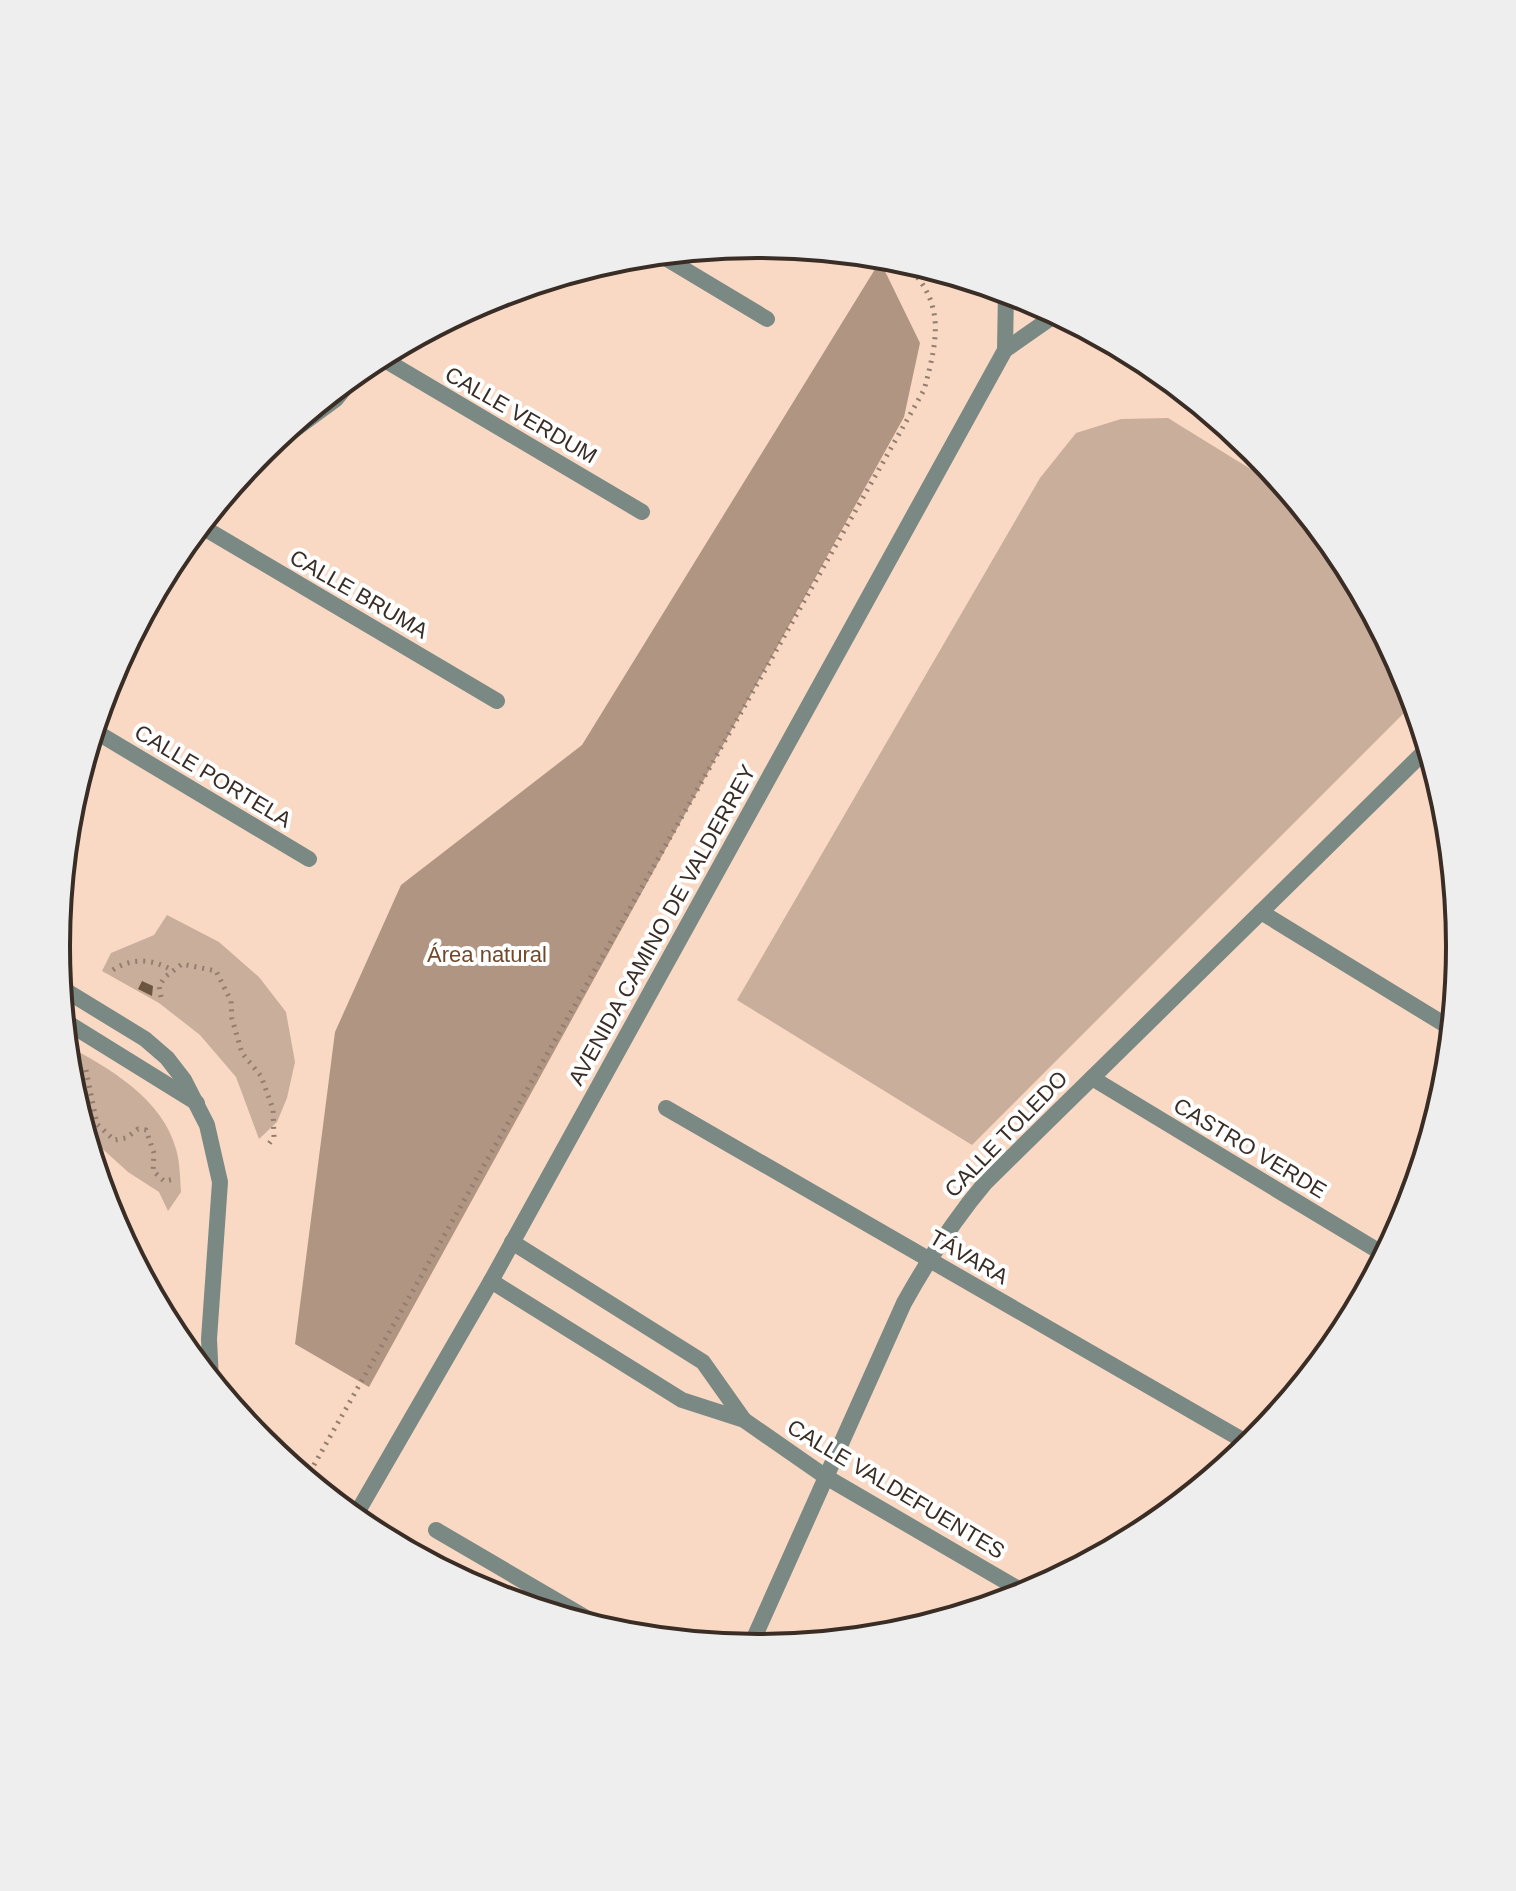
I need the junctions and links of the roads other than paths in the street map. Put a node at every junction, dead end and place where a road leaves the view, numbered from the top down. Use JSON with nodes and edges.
{"nodes":[{"id":1,"x":673,"y":263,"type":"edge"},
{"id":2,"x":1006,"y":304,"type":"edge"},
{"id":3,"x":767,"y":319,"type":"dead end"},
{"id":4,"x":1046,"y":321,"type":"edge"},
{"id":5,"x":1005,"y":350,"type":"junction"},
{"id":6,"x":391,"y":364,"type":"edge"},
{"id":7,"x":642,"y":512,"type":"dead end"},
{"id":8,"x":209,"y":531,"type":"edge"},
{"id":9,"x":497,"y":701,"type":"dead end"},
{"id":10,"x":103,"y":736,"type":"edge"},
{"id":11,"x":1420,"y":756,"type":"edge"},
{"id":12,"x":309,"y":859,"type":"dead end"},
{"id":13,"x":1261,"y":912,"type":"junction"},
{"id":14,"x":71,"y":994,"type":"edge"},
{"id":15,"x":1441,"y":1022,"type":"edge"},
{"id":16,"x":75,"y":1028,"type":"edge"},
{"id":17,"x":1092,"y":1078,"type":"junction"},
{"id":18,"x":198,"y":1104,"type":"junction"},
{"id":19,"x":666,"y":1108,"type":"dead end"},
{"id":20,"x":512,"y":1242,"type":"junction"},
{"id":21,"x":1375,"y":1249,"type":"edge"},
{"id":22,"x":929,"y":1259,"type":"junction"},
{"id":23,"x":491,"y":1281,"type":"junction"},
{"id":24,"x":210,"y":1361,"type":"edge"},
{"id":25,"x":744,"y":1420,"type":"junction"},
{"id":26,"x":1238,"y":1438,"type":"edge"},
{"id":27,"x":826,"y":1477,"type":"junction"},
{"id":28,"x":361,"y":1507,"type":"edge"},
{"id":29,"x":436,"y":1530,"type":"dead end"},
{"id":30,"x":1011,"y":1585,"type":"edge"},
{"id":31,"x":565,"y":1605,"type":"edge"},
{"id":32,"x":756,"y":1634,"type":"edge"}],
"edges":[{"from":1,"to":3,"type":"street"},
{"from":2,"to":5,"type":"street","name":"AVENIDA CAMINO DE VALDERREY"},
{"from":4,"to":5,"type":"street","name":"AVENIDA CAMINO DE VALDERREY"},
{"from":5,"to":20,"type":"street","name":"AVENIDA CAMINO DE VALDERREY"},
{"from":6,"to":7,"type":"street","name":"CALLE VERDUM"},
{"from":8,"to":9,"type":"street","name":"CALLE BRUMA"},
{"from":10,"to":12,"type":"street","name":"CALLE PORTELA"},
{"from":11,"to":13,"type":"street","name":"CALLE TOLEDO"},
{"from":13,"to":15,"type":"street"},
{"from":13,"to":17,"type":"street","name":"CALLE TOLEDO"},
{"from":14,"to":18,"type":"street"},
{"from":16,"to":18,"type":"street"},
{"from":17,"to":21,"type":"street","name":"CASTRO VERDE"},
{"from":17,"to":22,"type":"street","name":"CALLE TOLEDO"},
{"from":18,"to":24,"type":"street"},
{"from":19,"to":22,"type":"street","name":"TÁVARA"},
{"from":20,"to":23,"type":"street","name":"AVENIDA CAMINO DE VALDERREY"},
{"from":20,"to":25,"type":"street","name":"CALLE VALDEFUENTES"},
{"from":22,"to":26,"type":"street","name":"TÁVARA"},
{"from":22,"to":27,"type":"street","name":"CALLE TOLEDO"},
{"from":23,"to":25,"type":"street","name":"CALLE VALDEFUENTES"},
{"from":23,"to":28,"type":"street","name":"AVENIDA CAMINO DE VALDERREY"},
{"from":25,"to":27,"type":"street","name":"CALLE VALDEFUENTES"},
{"from":27,"to":30,"type":"street","name":"CALLE VALDEFUENTES"},
{"from":27,"to":32,"type":"street","name":"CALLE TOLEDO"},
{"from":29,"to":31,"type":"street"}]}
